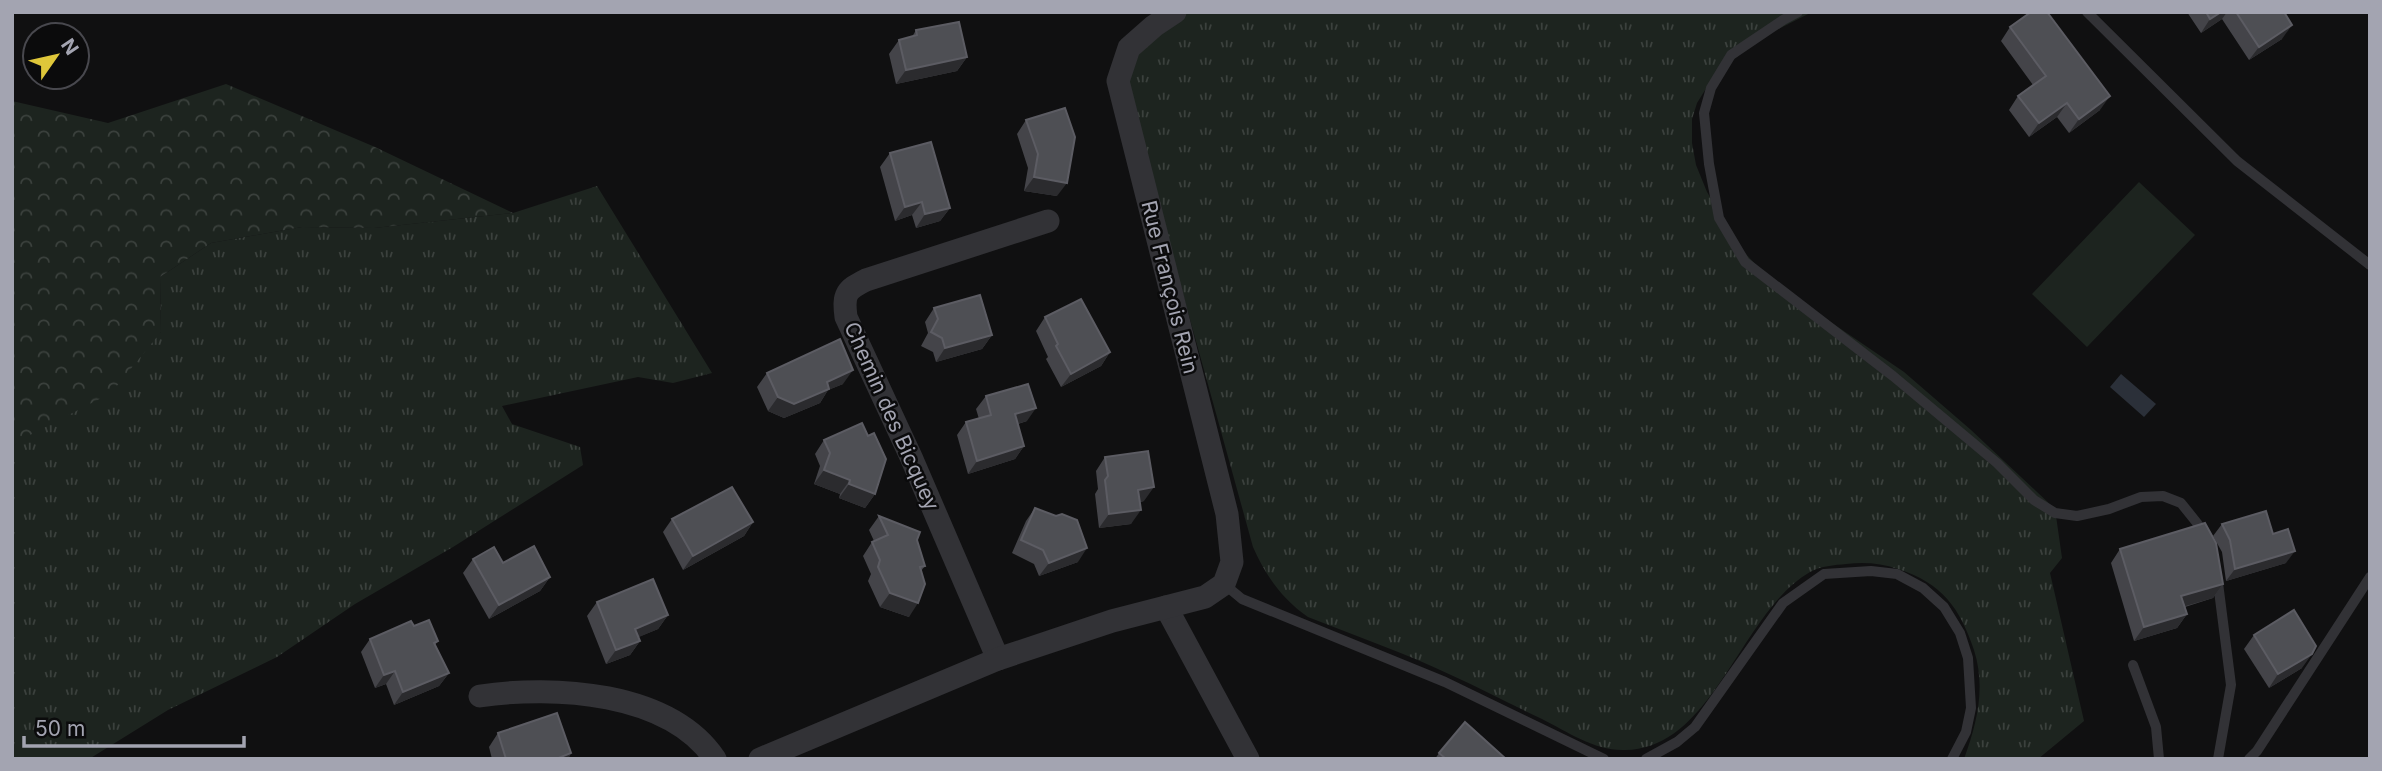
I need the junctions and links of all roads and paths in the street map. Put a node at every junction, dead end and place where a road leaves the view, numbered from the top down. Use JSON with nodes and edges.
{"nodes":[{"id":1,"x":1175,"y":12,"type":"edge"},
{"id":2,"x":1798,"y":12,"type":"edge"},
{"id":3,"x":2087,"y":12,"type":"edge"},
{"id":4,"x":1048,"y":221,"type":"dead end"},
{"id":5,"x":2370,"y":265,"type":"edge"},
{"id":6,"x":2208,"y":544,"type":"edge"},
{"id":7,"x":2216,"y":568,"type":"edge"},
{"id":8,"x":2370,"y":577,"type":"edge"},
{"id":9,"x":1224,"y":584,"type":"junction"},
{"id":10,"x":1166,"y":607,"type":"junction"},
{"id":11,"x":998,"y":659,"type":"junction"},
{"id":12,"x":2133,"y":665,"type":"dead end"},
{"id":13,"x":481,"y":696,"type":"dead end"},
{"id":14,"x":715,"y":759,"type":"edge"},
{"id":15,"x":760,"y":759,"type":"edge"},
{"id":16,"x":1248,"y":759,"type":"edge"},
{"id":17,"x":1604,"y":759,"type":"edge"},
{"id":18,"x":1646,"y":759,"type":"edge"},
{"id":19,"x":1952,"y":759,"type":"edge"},
{"id":20,"x":2159,"y":759,"type":"edge"},
{"id":21,"x":2218,"y":759,"type":"edge"},
{"id":22,"x":2249,"y":759,"type":"edge"}],
"edges":[{"from":1,"to":9,"type":"street","name":"Rue François Rein"},
{"from":2,"to":6,"type":"lane"},
{"from":3,"to":5,"type":"lane"},
{"from":4,"to":11,"type":"street","name":"Chemin des Bicquey"},
{"from":7,"to":21,"type":"lane"},
{"from":8,"to":22,"type":"lane"},
{"from":9,"to":10,"type":"street"},
{"from":9,"to":17,"type":"lane"},
{"from":10,"to":11,"type":"street"},
{"from":10,"to":16,"type":"street"},
{"from":11,"to":15,"type":"street"},
{"from":12,"to":20,"type":"lane"},
{"from":13,"to":14,"type":"street"},
{"from":18,"to":19,"type":"lane"}]}
